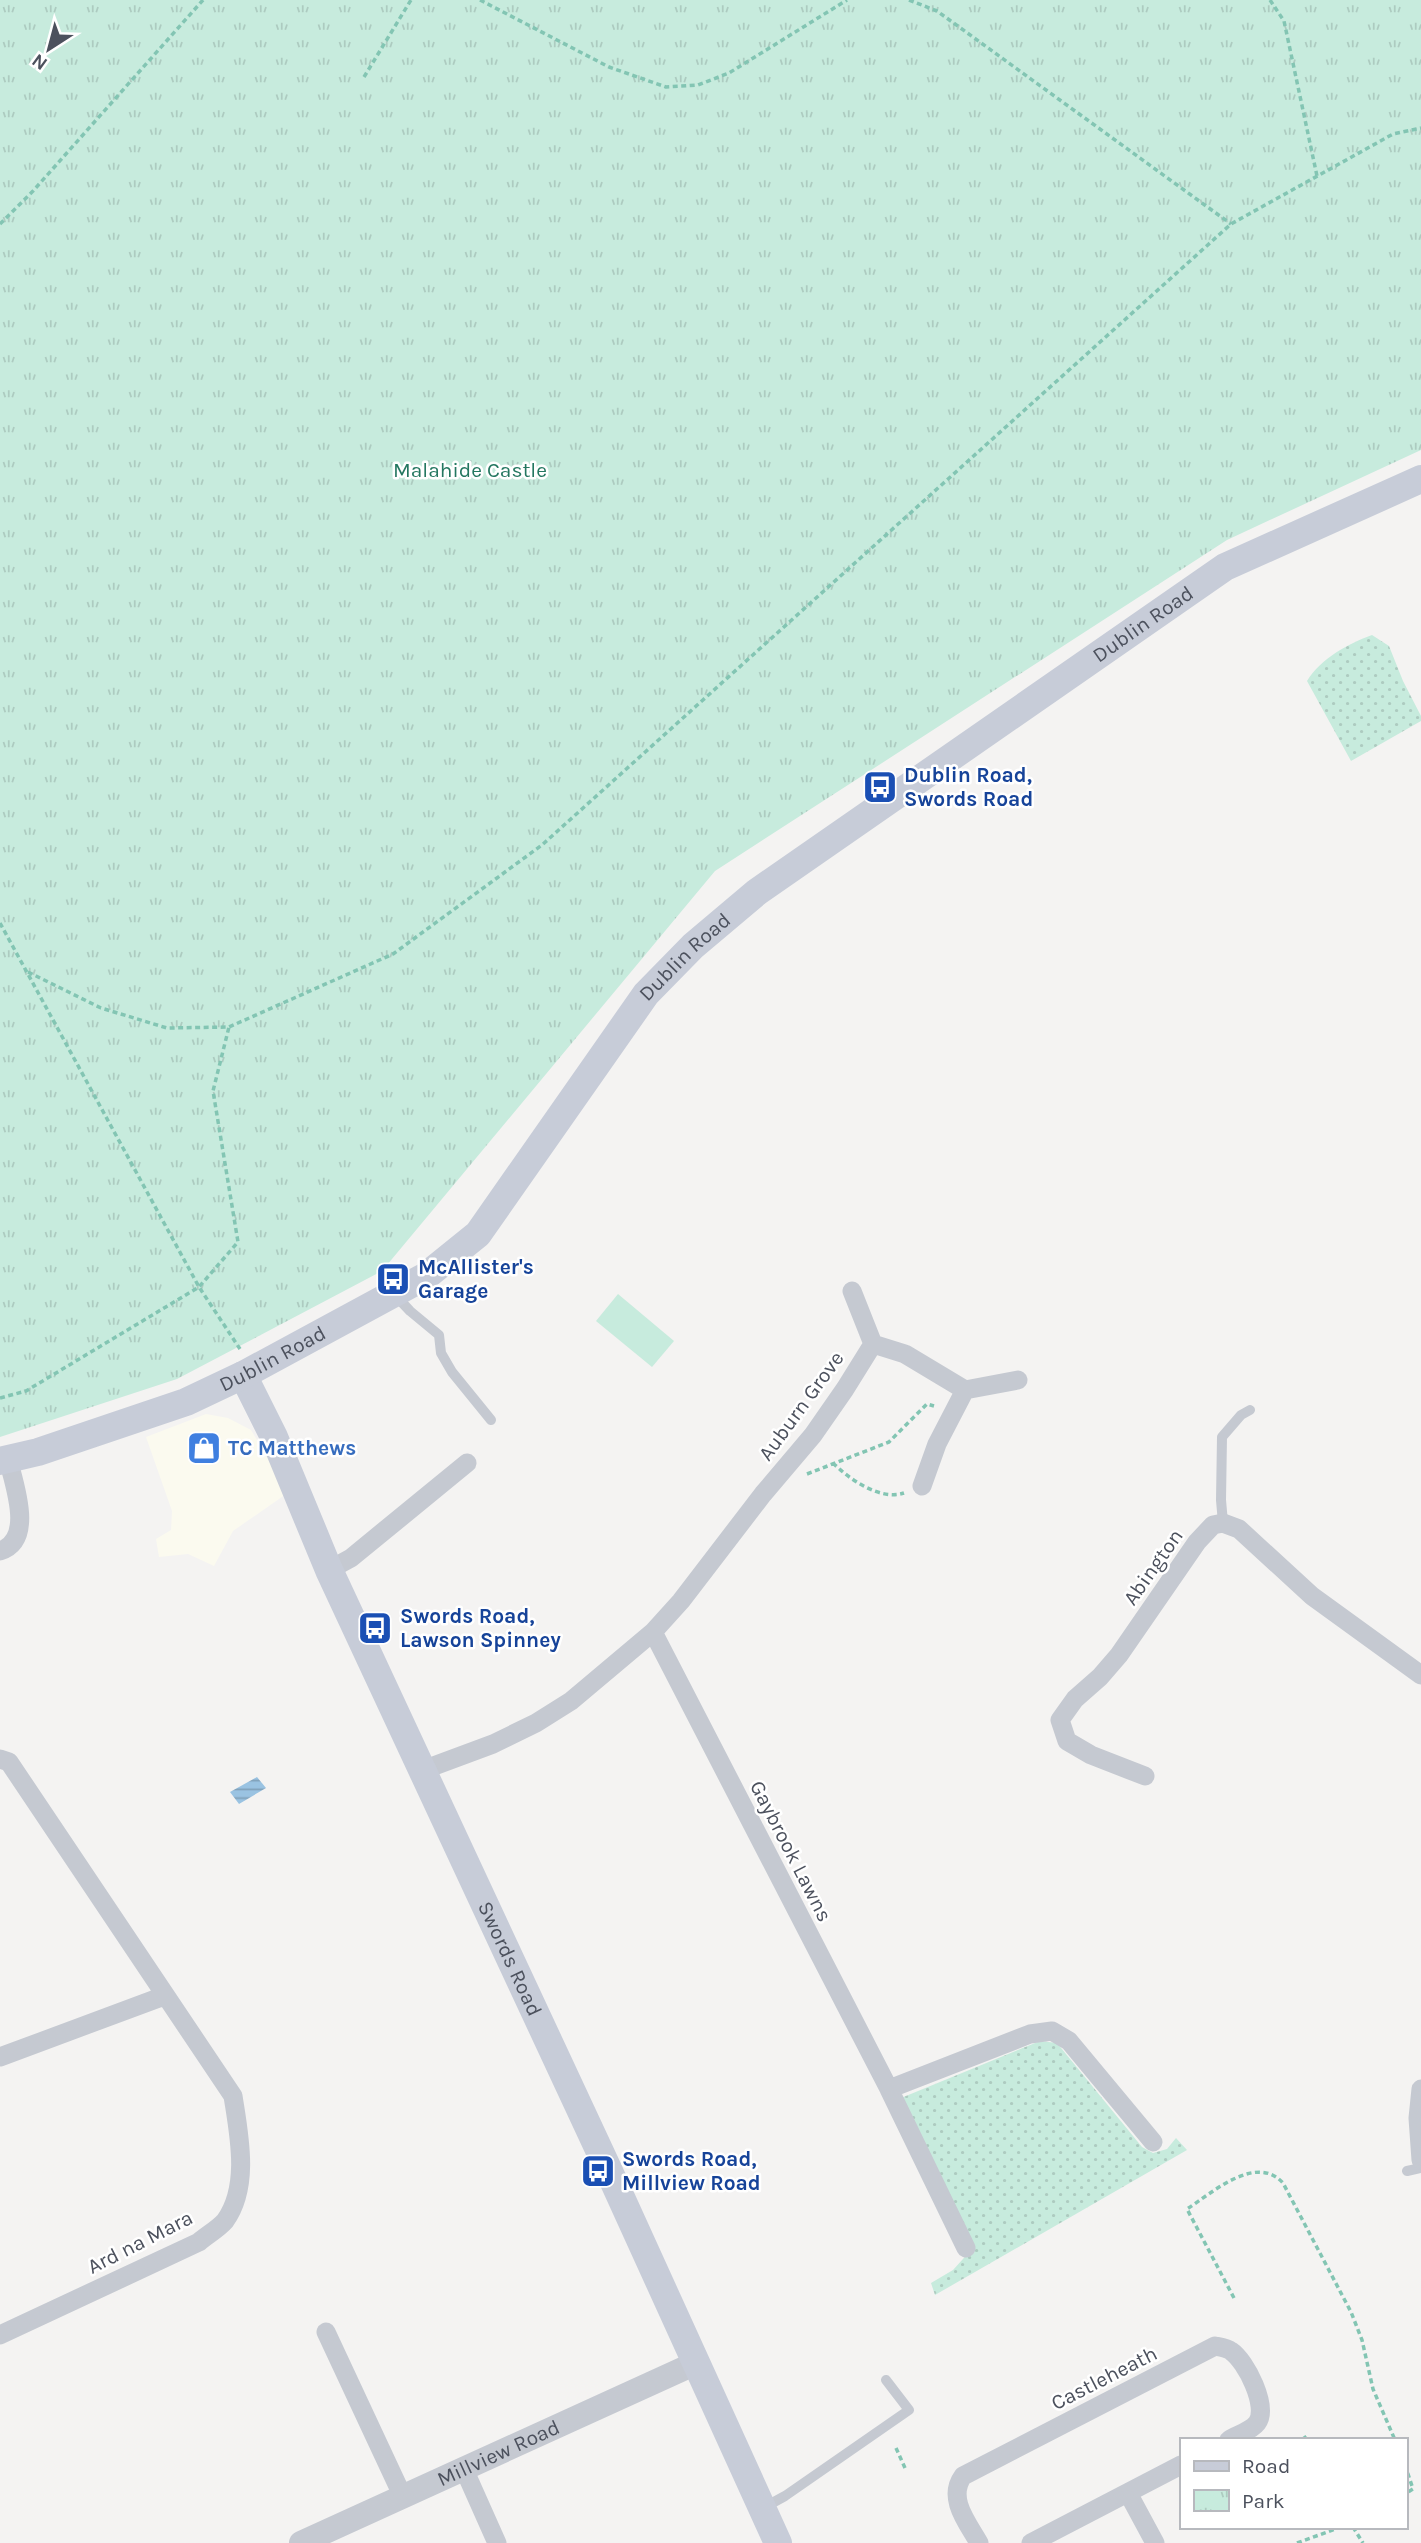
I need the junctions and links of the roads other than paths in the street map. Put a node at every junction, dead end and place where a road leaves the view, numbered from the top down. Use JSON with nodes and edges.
{"nodes":[{"id":1,"x":1421,"y":480,"type":"edge"},
{"id":2,"x":852,"y":1291,"type":"dead end"},
{"id":3,"x":394,"y":1294,"type":"junction"},
{"id":4,"x":873,"y":1344,"type":"junction"},
{"id":5,"x":243,"y":1375,"type":"junction"},
{"id":6,"x":1018,"y":1380,"type":"dead end"},
{"id":7,"x":965,"y":1390,"type":"junction"},
{"id":8,"x":1250,"y":1410,"type":"dead end"},
{"id":9,"x":491,"y":1420,"type":"dead end"},
{"id":10,"x":4,"y":1460,"type":"edge"},
{"id":11,"x":467,"y":1463,"type":"dead end"},
{"id":12,"x":922,"y":1486,"type":"road end"},
{"id":13,"x":1223,"y":1523,"type":"junction"},
{"id":14,"x":0,"y":1551,"type":"edge"},
{"id":15,"x":329,"y":1570,"type":"junction"},
{"id":16,"x":653,"y":1632,"type":"junction"},
{"id":17,"x":1421,"y":1675,"type":"edge"},
{"id":18,"x":0,"y":1759,"type":"edge"},
{"id":19,"x":423,"y":1770,"type":"junction"},
{"id":20,"x":1146,"y":1776,"type":"dead end"},
{"id":21,"x":164,"y":1997,"type":"junction"},
{"id":22,"x":0,"y":2057,"type":"edge"},
{"id":23,"x":1421,"y":2089,"type":"edge"},
{"id":24,"x":889,"y":2090,"type":"junction"},
{"id":25,"x":1153,"y":2142,"type":"dead end"},
{"id":26,"x":1414,"y":2166,"type":"edge"},
{"id":27,"x":1421,"y":2168,"type":"edge"},
{"id":28,"x":966,"y":2248,"type":"dead end"},
{"id":29,"x":326,"y":2332,"type":"dead end"},
{"id":30,"x":0,"y":2335,"type":"edge"},
{"id":31,"x":696,"y":2363,"type":"junction"},
{"id":32,"x":886,"y":2380,"type":"dead end"},
{"id":33,"x":1233,"y":2438,"type":"edge"},
{"id":34,"x":1180,"y":2466,"type":"edge"},
{"id":35,"x":464,"y":2469,"type":"junction"},
{"id":36,"x":1128,"y":2493,"type":"junction"},
{"id":37,"x":403,"y":2497,"type":"junction"},
{"id":38,"x":763,"y":2508,"type":"junction"},
{"id":39,"x":301,"y":2543,"type":"edge"},
{"id":40,"x":497,"y":2543,"type":"edge"},
{"id":41,"x":778,"y":2543,"type":"edge"},
{"id":42,"x":979,"y":2543,"type":"edge"},
{"id":43,"x":1031,"y":2543,"type":"edge"},
{"id":44,"x":1155,"y":2543,"type":"edge"}],
"edges":[{"from":1,"to":3,"type":"main road","name":"Dublin Road"},
{"from":2,"to":4,"type":"street","name":"Auburn Grove"},
{"from":3,"to":5,"type":"main road","name":"Dublin Road"},
{"from":3,"to":9,"type":"lane"},
{"from":4,"to":7,"type":"street","name":"Auburn Grove"},
{"from":4,"to":16,"type":"street","name":"Auburn Grove"},
{"from":5,"to":10,"type":"main road","name":"Dublin Road"},
{"from":5,"to":15,"type":"main road","name":"Swords Road"},
{"from":6,"to":7,"type":"street"},
{"from":7,"to":12,"type":"street"},
{"from":8,"to":13,"type":"lane"},
{"from":10,"to":14,"type":"street"},
{"from":11,"to":15,"type":"street"},
{"from":13,"to":17,"type":"street"},
{"from":13,"to":20,"type":"street","name":"Abington"},
{"from":15,"to":19,"type":"main road","name":"Swords Road"},
{"from":16,"to":19,"type":"street"},
{"from":16,"to":24,"type":"street","name":"Gaybrook Lawns"},
{"from":18,"to":21,"type":"street","name":"Ard na Mara"},
{"from":19,"to":31,"type":"main road","name":"Swords Road"},
{"from":21,"to":22,"type":"street"},
{"from":21,"to":30,"type":"street","name":"Ard na Mara"},
{"from":23,"to":26,"type":"street"},
{"from":24,"to":25,"type":"street"},
{"from":24,"to":28,"type":"street","name":"Gaybrook Lawns"},
{"from":26,"to":27,"type":"lane"},
{"from":29,"to":37,"type":"street"},
{"from":31,"to":35,"type":"street","name":"Millview Road"},
{"from":31,"to":38,"type":"main road","name":"Swords Road"},
{"from":32,"to":38,"type":"lane"},
{"from":33,"to":42,"type":"street","name":"Castleheath"},
{"from":34,"to":36,"type":"street"},
{"from":35,"to":37,"type":"street","name":"Millview Road"},
{"from":35,"to":40,"type":"street"},
{"from":36,"to":43,"type":"street"},
{"from":36,"to":44,"type":"street"},
{"from":37,"to":39,"type":"street","name":"Millview Road"},
{"from":38,"to":41,"type":"main road","name":"Swords Road"}]}
